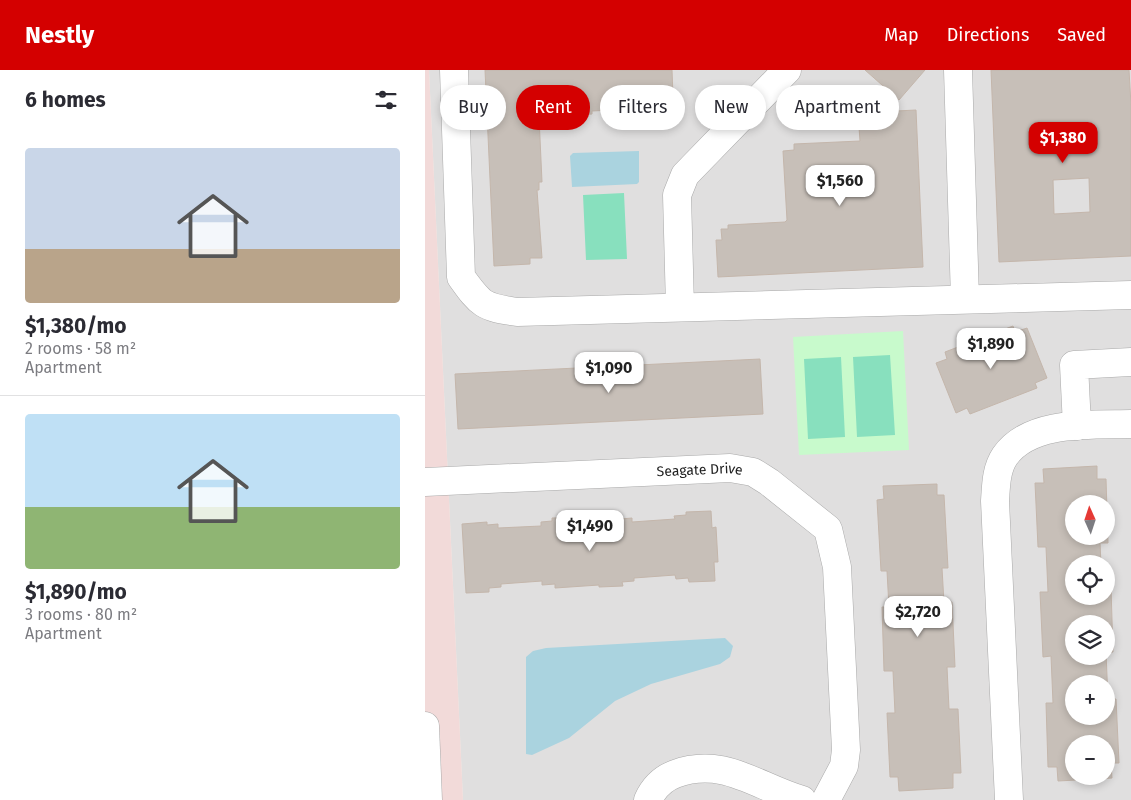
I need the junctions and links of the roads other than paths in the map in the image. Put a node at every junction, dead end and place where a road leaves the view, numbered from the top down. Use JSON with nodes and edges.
{"nodes":[{"id":1,"x":454,"y":70,"type":"edge"},
{"id":2,"x":787,"y":70,"type":"edge"},
{"id":3,"x":958,"y":70,"type":"edge"},
{"id":4,"x":1131,"y":295,"type":"edge"},
{"id":5,"x":965,"y":300,"type":"junction"},
{"id":6,"x":680,"y":307,"type":"junction"},
{"id":7,"x":1131,"y":362,"type":"edge"},
{"id":8,"x":1131,"y":424,"type":"edge"},
{"id":9,"x":1077,"y":426,"type":"junction"},
{"id":10,"x":425,"y":482,"type":"edge"},
{"id":11,"x":425,"y":726,"type":"edge"},
{"id":12,"x":427,"y":792,"type":"edge"},
{"id":13,"x":648,"y":800,"type":"edge"},
{"id":14,"x":802,"y":800,"type":"edge"},
{"id":15,"x":826,"y":800,"type":"edge"},
{"id":16,"x":1009,"y":800,"type":"edge"}],
"edges":[{"from":1,"to":6,"type":"lane"},
{"from":2,"to":6,"type":"lane"},
{"from":3,"to":5,"type":"lane"},
{"from":4,"to":5,"type":"lane"},
{"from":5,"to":6,"type":"lane"},
{"from":7,"to":9,"type":"lane"},
{"from":8,"to":9,"type":"lane"},
{"from":9,"to":16,"type":"lane"},
{"from":10,"to":15,"type":"lane","name":"Seagate Drive"},
{"from":11,"to":12,"type":"lane"},
{"from":13,"to":14,"type":"lane"}]}
